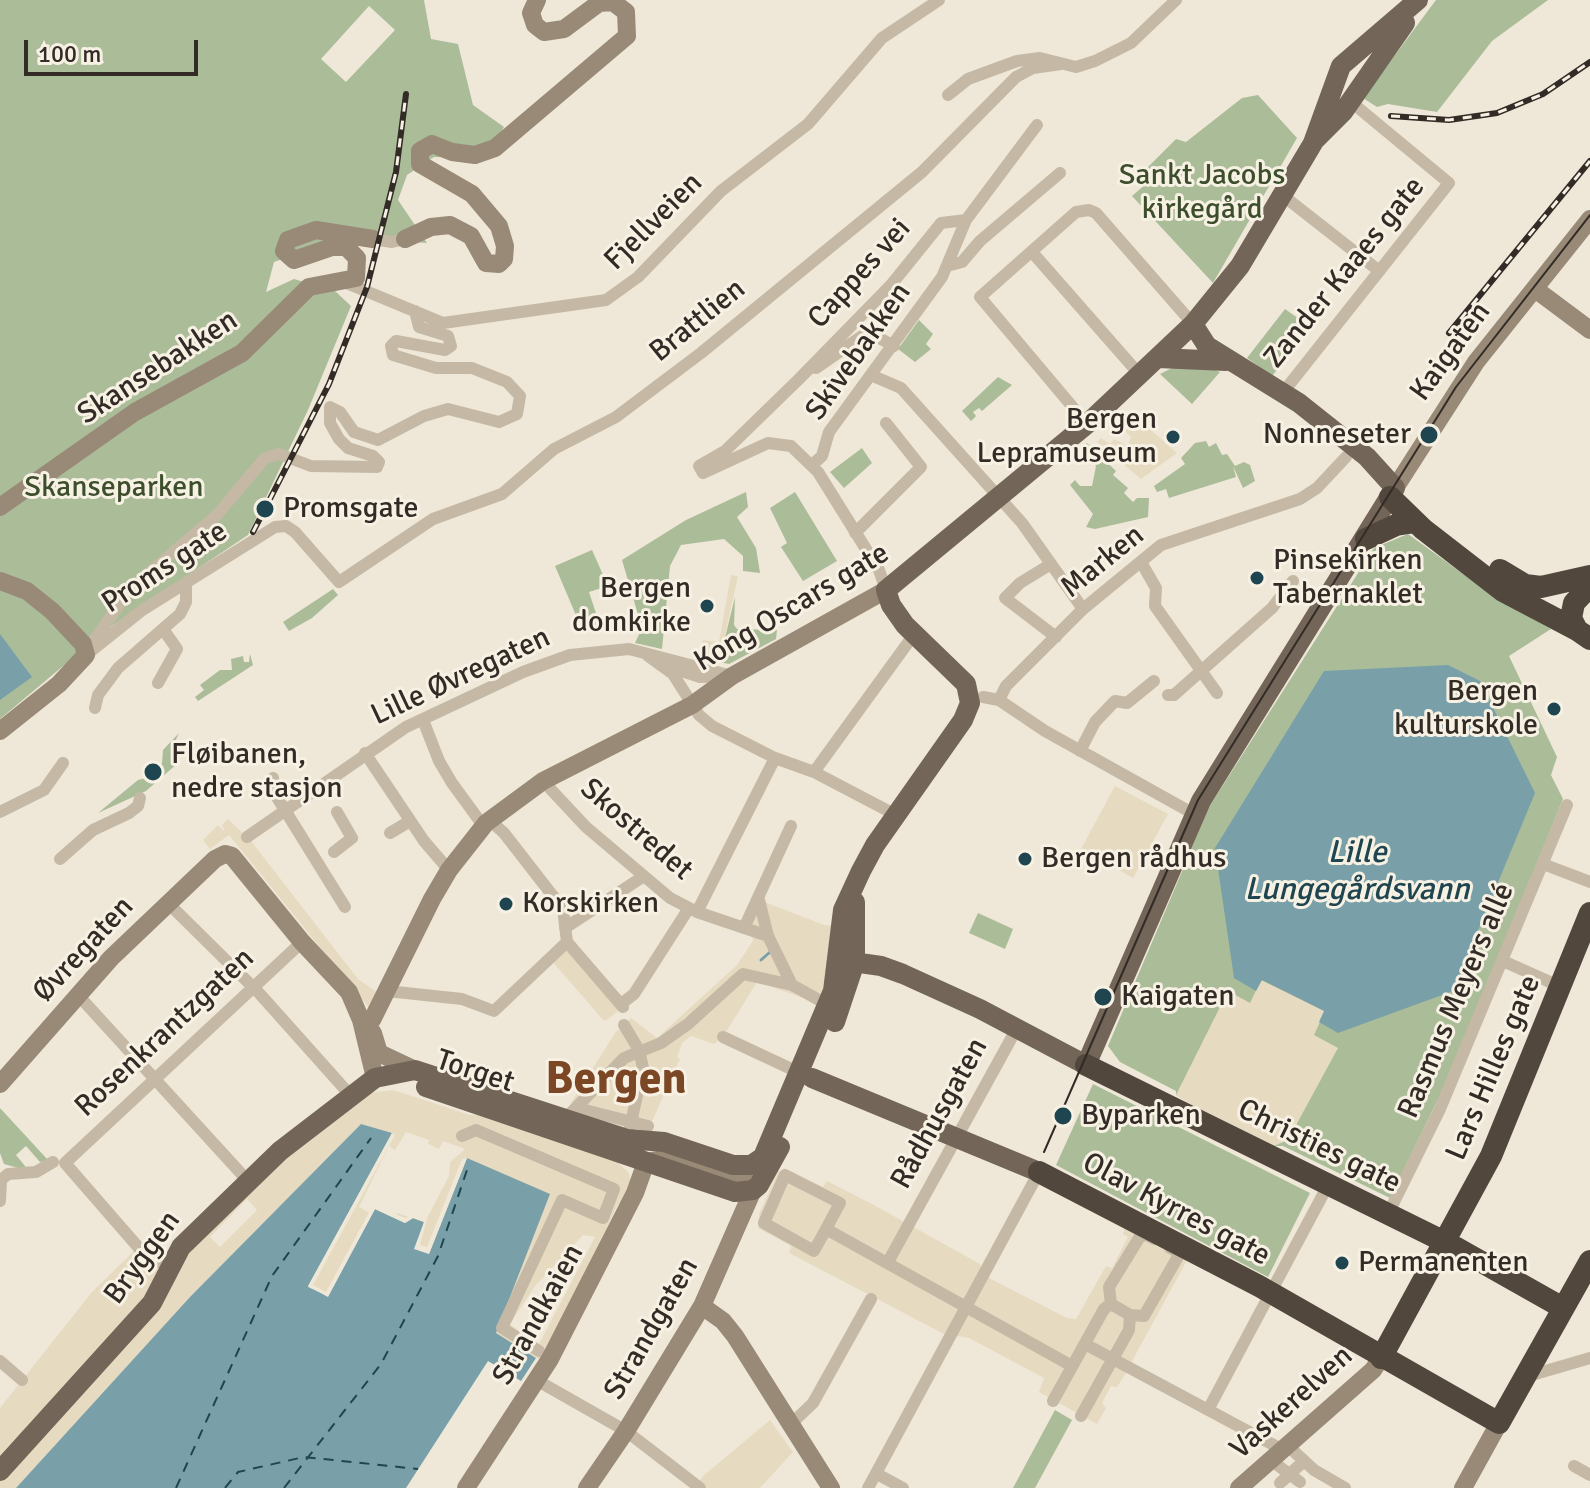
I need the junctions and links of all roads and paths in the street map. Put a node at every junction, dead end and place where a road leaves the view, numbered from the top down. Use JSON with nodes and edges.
{"nodes":[{"id":1,"x":537,"y":0,"type":"edge"},
{"id":2,"x":939,"y":0,"type":"edge"},
{"id":3,"x":1176,"y":0,"type":"edge"},
{"id":4,"x":1419,"y":0,"type":"edge"},
{"id":5,"x":1061,"y":64,"type":"junction"},
{"id":6,"x":948,"y":95,"type":"dead end"},
{"id":7,"x":1350,"y":101,"type":"junction"},
{"id":8,"x":1037,"y":125,"type":"dead end"},
{"id":9,"x":1313,"y":143,"type":"junction"},
{"id":10,"x":1060,"y":173,"type":"dead end"},
{"id":11,"x":1281,"y":194,"type":"junction"},
{"id":12,"x":966,"y":220,"type":"junction"},
{"id":13,"x":1586,"y":225,"type":"edge"},
{"id":14,"x":373,"y":239,"type":"joint"},
{"id":15,"x":405,"y":239,"type":"joint"},
{"id":16,"x":1032,"y":252,"type":"junction"},
{"id":17,"x":947,"y":266,"type":"junction"},
{"id":18,"x":1378,"y":270,"type":"junction"},
{"id":19,"x":359,"y":289,"type":"junction"},
{"id":20,"x":1535,"y":289,"type":"junction"},
{"id":21,"x":415,"y":311,"type":"junction"},
{"id":22,"x":1193,"y":324,"type":"junction"},
{"id":23,"x":1585,"y":326,"type":"edge"},
{"id":24,"x":894,"y":346,"type":"junction"},
{"id":25,"x":1158,"y":358,"type":"junction"},
{"id":26,"x":1231,"y":362,"type":"junction"},
{"id":27,"x":1140,"y":375,"type":"junction"},
{"id":28,"x":873,"y":376,"type":"junction"},
{"id":29,"x":799,"y":379,"type":"junction"},
{"id":30,"x":1281,"y":395,"type":"junction"},
{"id":31,"x":886,"y":423,"type":"dead end"},
{"id":32,"x":1087,"y":424,"type":"junction"},
{"id":33,"x":1346,"y":457,"type":"junction"},
{"id":34,"x":812,"y":465,"type":"junction"},
{"id":35,"x":1393,"y":492,"type":"junction"},
{"id":36,"x":999,"y":497,"type":"junction"},
{"id":37,"x":0,"y":507,"type":"edge"},
{"id":38,"x":1415,"y":522,"type":"junction"},
{"id":39,"x":275,"y":527,"type":"joint"},
{"id":40,"x":855,"y":533,"type":"junction"},
{"id":41,"x":1366,"y":539,"type":"junction"},
{"id":42,"x":1141,"y":562,"type":"junction"},
{"id":43,"x":1051,"y":564,"type":"junction"},
{"id":44,"x":1590,"y":576,"type":"edge"},
{"id":45,"x":0,"y":581,"type":"edge"},
{"id":46,"x":1293,"y":581,"type":"dead end"},
{"id":47,"x":186,"y":585,"type":"junction"},
{"id":48,"x":1590,"y":586,"type":"edge"},
{"id":49,"x":886,"y":590,"type":"junction"},
{"id":50,"x":1083,"y":609,"type":"junction"},
{"id":51,"x":163,"y":629,"type":"junction"},
{"id":52,"x":915,"y":633,"type":"junction"},
{"id":53,"x":1584,"y":634,"type":"edge"},
{"id":54,"x":1056,"y":637,"type":"junction"},
{"id":55,"x":643,"y":653,"type":"junction"},
{"id":56,"x":86,"y":655,"type":"junction"},
{"id":57,"x":658,"y":663,"type":"junction"},
{"id":58,"x":1200,"y":669,"type":"junction"},
{"id":59,"x":732,"y":676,"type":"junction"},
{"id":60,"x":1154,"y":681,"type":"dead end"},
{"id":61,"x":158,"y":683,"type":"dead end"},
{"id":62,"x":974,"y":690,"type":"junction"},
{"id":63,"x":1217,"y":693,"type":"dead end"},
{"id":64,"x":1168,"y":695,"type":"dead end"},
{"id":65,"x":999,"y":700,"type":"junction"},
{"id":66,"x":692,"y":705,"type":"junction"},
{"id":67,"x":95,"y":708,"type":"dead end"},
{"id":68,"x":423,"y":720,"type":"junction"},
{"id":69,"x":0,"y":731,"type":"edge"},
{"id":70,"x":1080,"y":751,"type":"junction"},
{"id":71,"x":365,"y":753,"type":"junction"},
{"id":72,"x":775,"y":758,"type":"junction"},
{"id":73,"x":63,"y":763,"type":"dead end"},
{"id":74,"x":814,"y":772,"type":"junction"},
{"id":75,"x":273,"y":778,"type":"dead end"},
{"id":76,"x":543,"y":781,"type":"junction"},
{"id":77,"x":140,"y":798,"type":"dead end"},
{"id":78,"x":1567,"y":805,"type":"dead end"},
{"id":79,"x":286,"y":808,"type":"junction"},
{"id":80,"x":0,"y":812,"type":"edge"},
{"id":81,"x":337,"y":812,"type":"dead end"},
{"id":82,"x":1194,"y":814,"type":"junction"},
{"id":83,"x":896,"y":815,"type":"junction"},
{"id":84,"x":410,"y":821,"type":"junction"},
{"id":85,"x":486,"y":823,"type":"junction"},
{"id":86,"x":791,"y":826,"type":"dead end"},
{"id":87,"x":390,"y":833,"type":"dead end"},
{"id":88,"x":247,"y":837,"type":"dead end"},
{"id":89,"x":334,"y":852,"type":"dead end"},
{"id":90,"x":60,"y":859,"type":"dead end"},
{"id":91,"x":1543,"y":864,"type":"junction"},
{"id":92,"x":449,"y":870,"type":"junction"},
{"id":93,"x":861,"y":871,"type":"junction"},
{"id":94,"x":644,"y":876,"type":"junction"},
{"id":95,"x":1590,"y":882,"type":"edge"},
{"id":96,"x":759,"y":900,"type":"dead end"},
{"id":97,"x":168,"y":903,"type":"junction"},
{"id":98,"x":345,"y":907,"type":"dead end"},
{"id":99,"x":693,"y":910,"type":"junction"},
{"id":100,"x":1590,"y":913,"type":"edge"},
{"id":101,"x":565,"y":928,"type":"junction"},
{"id":102,"x":744,"y":928,"type":"junction"},
{"id":103,"x":855,"y":933,"type":"junction"},
{"id":104,"x":768,"y":936,"type":"junction"},
{"id":105,"x":302,"y":942,"type":"junction"},
{"id":106,"x":567,"y":942,"type":"junction"},
{"id":107,"x":847,"y":961,"type":"junction"},
{"id":108,"x":1503,"y":961,"type":"junction"},
{"id":109,"x":917,"y":981,"type":"junction"},
{"id":110,"x":792,"y":985,"type":"junction"},
{"id":111,"x":253,"y":987,"type":"junction"},
{"id":112,"x":1561,"y":987,"type":"junction"},
{"id":113,"x":387,"y":991,"type":"junction"},
{"id":114,"x":349,"y":992,"type":"junction"},
{"id":115,"x":78,"y":995,"type":"junction"},
{"id":116,"x":837,"y":1002,"type":"junction"},
{"id":117,"x":372,"y":1020,"type":"junction"},
{"id":118,"x":624,"y":1025,"type":"dead end"},
{"id":119,"x":1017,"y":1028,"type":"junction"},
{"id":120,"x":723,"y":1037,"type":"dead end"},
{"id":121,"x":639,"y":1050,"type":"junction"},
{"id":122,"x":1086,"y":1065,"type":"junction"},
{"id":123,"x":415,"y":1070,"type":"junction"},
{"id":124,"x":806,"y":1075,"type":"junction"},
{"id":125,"x":375,"y":1078,"type":"junction"},
{"id":126,"x":156,"y":1080,"type":"junction"},
{"id":127,"x":0,"y":1084,"type":"edge"},
{"id":128,"x":344,"y":1089,"type":"junction"},
{"id":129,"x":571,"y":1113,"type":"junction"},
{"id":130,"x":638,"y":1130,"type":"junction"},
{"id":131,"x":960,"y":1134,"type":"junction"},
{"id":132,"x":462,"y":1136,"type":"dead end"},
{"id":133,"x":763,"y":1157,"type":"junction"},
{"id":134,"x":59,"y":1162,"type":"junction"},
{"id":135,"x":646,"y":1162,"type":"junction"},
{"id":136,"x":1039,"y":1172,"type":"junction"},
{"id":137,"x":247,"y":1180,"type":"junction"},
{"id":138,"x":1327,"y":1187,"type":"junction"},
{"id":139,"x":614,"y":1189,"type":"joint"},
{"id":140,"x":753,"y":1190,"type":"junction"},
{"id":141,"x":0,"y":1201,"type":"edge"},
{"id":142,"x":1388,"y":1214,"type":"junction"},
{"id":143,"x":1129,"y":1217,"type":"junction"},
{"id":144,"x":826,"y":1229,"type":"junction"},
{"id":145,"x":1139,"y":1238,"type":"junction"},
{"id":146,"x":1443,"y":1241,"type":"junction"},
{"id":147,"x":1186,"y":1252,"type":"junction"},
{"id":148,"x":1590,"y":1261,"type":"edge"},
{"id":149,"x":888,"y":1262,"type":"junction"},
{"id":150,"x":170,"y":1267,"type":"junction"},
{"id":151,"x":1273,"y":1294,"type":"junction"},
{"id":152,"x":871,"y":1299,"type":"dead end"},
{"id":153,"x":1111,"y":1304,"type":"junction"},
{"id":154,"x":702,"y":1306,"type":"junction"},
{"id":155,"x":968,"y":1308,"type":"junction"},
{"id":156,"x":1563,"y":1308,"type":"junction"},
{"id":157,"x":1130,"y":1315,"type":"junction"},
{"id":158,"x":1085,"y":1344,"type":"junction"},
{"id":159,"x":539,"y":1351,"type":"dead end"},
{"id":160,"x":1113,"y":1358,"type":"junction"},
{"id":161,"x":1381,"y":1358,"type":"junction"},
{"id":162,"x":1590,"y":1358,"type":"edge"},
{"id":163,"x":0,"y":1361,"type":"edge"},
{"id":164,"x":1072,"y":1366,"type":"junction"},
{"id":165,"x":1525,"y":1377,"type":"junction"},
{"id":166,"x":22,"y":1380,"type":"dead end"},
{"id":167,"x":538,"y":1381,"type":"junction"},
{"id":168,"x":1053,"y":1401,"type":"dead end"},
{"id":169,"x":1209,"y":1408,"type":"junction"},
{"id":170,"x":1081,"y":1416,"type":"dead end"},
{"id":171,"x":1499,"y":1423,"type":"junction"},
{"id":172,"x":791,"y":1424,"type":"junction"},
{"id":173,"x":626,"y":1431,"type":"junction"},
{"id":174,"x":1282,"y":1453,"type":"junction"},
{"id":175,"x":1304,"y":1461,"type":"junction"},
{"id":176,"x":1574,"y":1466,"type":"dead end"},
{"id":177,"x":1314,"y":1470,"type":"junction"},
{"id":178,"x":0,"y":1471,"type":"edge"},
{"id":179,"x":877,"y":1474,"type":"junction"},
{"id":180,"x":1590,"y":1475,"type":"edge"},
{"id":181,"x":1284,"y":1478,"type":"junction"},
{"id":182,"x":1303,"y":1485,"type":"edge"},
{"id":183,"x":466,"y":1488,"type":"edge"},
{"id":184,"x":587,"y":1488,"type":"edge"},
{"id":185,"x":700,"y":1488,"type":"edge"},
{"id":186,"x":831,"y":1488,"type":"edge"},
{"id":187,"x":868,"y":1488,"type":"edge"},
{"id":188,"x":903,"y":1488,"type":"edge"},
{"id":189,"x":1239,"y":1488,"type":"edge"},
{"id":190,"x":1345,"y":1488,"type":"edge"},
{"id":191,"x":1463,"y":1488,"type":"edge"}],
"edges":[{"from":1,"to":15,"type":"street"},
{"from":2,"to":21,"type":"street","name":"Fjellveien"},
{"from":3,"to":5,"type":"street"},
{"from":4,"to":7,"type":"main road"},
{"from":4,"to":9,"type":"main road"},
{"from":5,"to":6,"type":"street"},
{"from":5,"to":39,"type":"street","name":"Brattlien"},
{"from":7,"to":9,"type":"main road"},
{"from":7,"to":18,"type":"street","name":"Zander Kaaes gate"},
{"from":8,"to":12,"type":"street","name":"Skivebakken"},
{"from":9,"to":11,"type":"main road","name":"Kong Oscars gate"},
{"from":10,"to":17,"type":"street","name":"Skivebakken"},
{"from":11,"to":18,"type":"street"},
{"from":11,"to":22,"type":"main road","name":"Kong Oscars gate"},
{"from":12,"to":17,"type":"street","name":"Skivebakken"},
{"from":12,"to":29,"type":"street","name":"Cappes vei"},
{"from":13,"to":20,"type":"street","name":"Kaigaten"},
{"from":14,"to":15,"type":"street"},
{"from":14,"to":19,"type":"street"},
{"from":16,"to":22,"type":"street"},
{"from":16,"to":27,"type":"street"},
{"from":16,"to":32,"type":"street"},
{"from":17,"to":24,"type":"street","name":"Skivebakken"},
{"from":18,"to":30,"type":"street","name":"Zander Kaaes gate"},
{"from":19,"to":21,"type":"street","name":"Fjellveien"},
{"from":19,"to":37,"type":"street","name":"Skansebakken"},
{"from":20,"to":23,"type":"street"},
{"from":20,"to":35,"type":"street","name":"Kaigaten"},
{"from":21,"to":56,"type":"street"},
{"from":22,"to":25,"type":"main road","name":"Kong Oscars gate"},
{"from":22,"to":26,"type":"main road"},
{"from":24,"to":28,"type":"street","name":"Skivebakken"},
{"from":24,"to":29,"type":"street","name":"Cappes vei"},
{"from":25,"to":26,"type":"main road"},
{"from":25,"to":27,"type":"main road","name":"Kong Oscars gate"},
{"from":26,"to":30,"type":"main road"},
{"from":27,"to":32,"type":"main road","name":"Kong Oscars gate"},
{"from":28,"to":34,"type":"street","name":"Skivebakken"},
{"from":28,"to":36,"type":"street"},
{"from":29,"to":34,"type":"street","name":"Cappes vei"},
{"from":30,"to":33,"type":"main road"},
{"from":30,"to":35,"type":"main road"},
{"from":31,"to":40,"type":"street"},
{"from":32,"to":36,"type":"main road","name":"Kong Oscars gate"},
{"from":33,"to":35,"type":"main road"},
{"from":33,"to":42,"type":"street","name":"Marken"},
{"from":34,"to":40,"type":"street"},
{"from":35,"to":38,"type":"highway"},
{"from":35,"to":41,"type":"main road","name":"Kaigaten"},
{"from":35,"to":44,"type":"highway"},
{"from":36,"to":43,"type":"street"},
{"from":36,"to":49,"type":"main road","name":"Kong Oscars gate"},
{"from":38,"to":41,"type":"highway"},
{"from":38,"to":53,"type":"highway"},
{"from":39,"to":47,"type":"street","name":"Proms gate"},
{"from":40,"to":49,"type":"street"},
{"from":41,"to":82,"type":"main road","name":"Kaigaten"},
{"from":42,"to":50,"type":"street","name":"Marken"},
{"from":42,"to":58,"type":"street"},
{"from":43,"to":50,"type":"street"},
{"from":43,"to":54,"type":"street"},
{"from":45,"to":56,"type":"street"},
{"from":46,"to":58,"type":"street"},
{"from":47,"to":51,"type":"street"},
{"from":47,"to":56,"type":"street","name":"Proms gate"},
{"from":48,"to":53,"type":"highway"},
{"from":49,"to":52,"type":"main road"},
{"from":49,"to":59,"type":"street","name":"Kong Oscars gate"},
{"from":50,"to":54,"type":"street","name":"Marken"},
{"from":51,"to":61,"type":"street"},
{"from":51,"to":67,"type":"street"},
{"from":52,"to":62,"type":"main road"},
{"from":52,"to":74,"type":"street"},
{"from":54,"to":65,"type":"street","name":"Marken"},
{"from":55,"to":57,"type":"street"},
{"from":55,"to":59,"type":"street"},
{"from":55,"to":68,"type":"street","name":"Lille Øvregaten"},
{"from":56,"to":69,"type":"street"},
{"from":57,"to":59,"type":"street"},
{"from":57,"to":66,"type":"street"},
{"from":58,"to":63,"type":"street"},
{"from":58,"to":64,"type":"street"},
{"from":59,"to":66,"type":"street","name":"Kong Oscars gate"},
{"from":60,"to":70,"type":"street"},
{"from":62,"to":65,"type":"street"},
{"from":62,"to":83,"type":"main road"},
{"from":65,"to":70,"type":"street"},
{"from":66,"to":72,"type":"street"},
{"from":66,"to":76,"type":"street","name":"Kong Oscars gate"},
{"from":68,"to":71,"type":"street","name":"Lille Øvregaten"},
{"from":68,"to":85,"type":"street"},
{"from":70,"to":82,"type":"street"},
{"from":71,"to":79,"type":"street","name":"Lille Øvregaten"},
{"from":71,"to":84,"type":"street"},
{"from":72,"to":74,"type":"street"},
{"from":72,"to":99,"type":"street"},
{"from":73,"to":80,"type":"street"},
{"from":74,"to":83,"type":"street"},
{"from":75,"to":79,"type":"street"},
{"from":76,"to":85,"type":"street","name":"Kong Oscars gate"},
{"from":76,"to":94,"type":"street","name":"Skostredet"},
{"from":77,"to":90,"type":"street"},
{"from":78,"to":91,"type":"street","name":"Rasmus Meyers allé"},
{"from":79,"to":88,"type":"street","name":"Lille Øvregaten"},
{"from":79,"to":98,"type":"street"},
{"from":81,"to":89,"type":"street"},
{"from":82,"to":122,"type":"main road","name":"Kaigaten"},
{"from":83,"to":93,"type":"main road"},
{"from":84,"to":87,"type":"street"},
{"from":84,"to":92,"type":"street"},
{"from":85,"to":92,"type":"street","name":"Kong Oscars gate"},
{"from":85,"to":101,"type":"street"},
{"from":86,"to":102,"type":"street"},
{"from":91,"to":95,"type":"street"},
{"from":91,"to":108,"type":"street","name":"Rasmus Meyers allé"},
{"from":92,"to":113,"type":"street","name":"Kong Oscars gate"},
{"from":93,"to":103,"type":"main road"},
{"from":93,"to":107,"type":"main road"},
{"from":94,"to":99,"type":"street","name":"Skostredet"},
{"from":94,"to":101,"type":"street"},
{"from":96,"to":104,"type":"street"},
{"from":97,"to":105,"type":"street","name":"Øvregaten"},
{"from":97,"to":111,"type":"street"},
{"from":97,"to":115,"type":"street","name":"Øvregaten"},
{"from":99,"to":102,"type":"street","name":"Skostredet"},
{"from":99,"to":106,"type":"street"},
{"from":100,"to":112,"type":"highway","name":"Lars Hilles gate"},
{"from":101,"to":106,"type":"street"},
{"from":102,"to":104,"type":"street","name":"Skostredet"},
{"from":103,"to":107,"type":"main road"},
{"from":103,"to":109,"type":"main road","name":"Christies gate"},
{"from":104,"to":110,"type":"street"},
{"from":105,"to":111,"type":"street","name":"Rosenkrantzgaten"},
{"from":105,"to":114,"type":"street"},
{"from":106,"to":113,"type":"street"},
{"from":107,"to":109,"type":"main road","name":"Christies gate"},
{"from":107,"to":116,"type":"main road"},
{"from":108,"to":112,"type":"street"},
{"from":108,"to":142,"type":"street","name":"Rasmus Meyers allé"},
{"from":109,"to":119,"type":"main road","name":"Christies gate"},
{"from":110,"to":116,"type":"street"},
{"from":110,"to":121,"type":"street"},
{"from":111,"to":126,"type":"street","name":"Rosenkrantzgaten"},
{"from":111,"to":128,"type":"street"},
{"from":112,"to":146,"type":"highway","name":"Lars Hilles gate"},
{"from":113,"to":117,"type":"street","name":"Kong Oscars gate"},
{"from":114,"to":117,"type":"street"},
{"from":114,"to":125,"type":"street"},
{"from":115,"to":126,"type":"street"},
{"from":115,"to":127,"type":"street","name":"Øvregaten"},
{"from":116,"to":124,"type":"main road"},
{"from":117,"to":123,"type":"street"},
{"from":118,"to":121,"type":"street"},
{"from":119,"to":122,"type":"main road","name":"Christies gate"},
{"from":119,"to":131,"type":"street","name":"Rådhusgaten"},
{"from":120,"to":124,"type":"street","name":"Olav Kyrres gate"},
{"from":121,"to":129,"type":"street"},
{"from":121,"to":130,"type":"street"},
{"from":122,"to":138,"type":"highway","name":"Christies gate"},
{"from":123,"to":125,"type":"main road","name":"Torget"},
{"from":123,"to":129,"type":"main road","name":"Torget"},
{"from":124,"to":131,"type":"main road","name":"Olav Kyrres gate"},
{"from":124,"to":133,"type":"main road"},
{"from":124,"to":140,"type":"main road"},
{"from":125,"to":128,"type":"main road","name":"Torget"},
{"from":125,"to":135,"type":"main road","name":"Torget"},
{"from":126,"to":134,"type":"street","name":"Rosenkrantzgaten"},
{"from":126,"to":137,"type":"street"},
{"from":128,"to":137,"type":"main road","name":"Bryggen"},
{"from":129,"to":130,"type":"main road","name":"Torget"},
{"from":130,"to":133,"type":"main road","name":"Torget"},
{"from":131,"to":136,"type":"main road","name":"Olav Kyrres gate"},
{"from":131,"to":149,"type":"street","name":"Rådhusgaten"},
{"from":132,"to":139,"type":"street","name":"Torget"},
{"from":133,"to":135,"type":"street"},
{"from":134,"to":141,"type":"street"},
{"from":134,"to":150,"type":"street"},
{"from":135,"to":140,"type":"main road","name":"Torget"},
{"from":135,"to":167,"type":"street","name":"Strandkaien"},
{"from":136,"to":143,"type":"highway","name":"Olav Kyrres gate"},
{"from":136,"to":155,"type":"street"},
{"from":137,"to":150,"type":"main road","name":"Bryggen"},
{"from":138,"to":142,"type":"highway","name":"Christies gate"},
{"from":138,"to":151,"type":"street"},
{"from":139,"to":159,"type":"street","name":"Strandkaien"},
{"from":140,"to":154,"type":"street","name":"Strandgaten"},
{"from":142,"to":146,"type":"highway","name":"Christies gate"},
{"from":143,"to":145,"type":"street"},
{"from":143,"to":147,"type":"highway","name":"Olav Kyrres gate"},
{"from":144,"to":144,"type":"street"},
{"from":144,"to":149,"type":"street"},
{"from":145,"to":147,"type":"street"},
{"from":145,"to":153,"type":"street"},
{"from":146,"to":156,"type":"highway","name":"Christies gate"},
{"from":146,"to":161,"type":"highway","name":"Lars Hilles gate"},
{"from":147,"to":151,"type":"highway","name":"Olav Kyrres gate"},
{"from":147,"to":157,"type":"street"},
{"from":148,"to":156,"type":"highway"},
{"from":149,"to":155,"type":"street"},
{"from":150,"to":178,"type":"main road","name":"Bryggen"},
{"from":151,"to":161,"type":"highway","name":"Olav Kyrres gate"},
{"from":151,"to":169,"type":"street"},
{"from":152,"to":172,"type":"street"},
{"from":153,"to":157,"type":"street"},
{"from":153,"to":158,"type":"street"},
{"from":154,"to":172,"type":"street"},
{"from":154,"to":173,"type":"street","name":"Strandgaten"},
{"from":155,"to":164,"type":"street"},
{"from":155,"to":179,"type":"street"},
{"from":156,"to":165,"type":"highway"},
{"from":157,"to":160,"type":"street"},
{"from":158,"to":160,"type":"street"},
{"from":158,"to":164,"type":"street"},
{"from":160,"to":169,"type":"street"},
{"from":160,"to":170,"type":"street"},
{"from":161,"to":171,"type":"highway","name":"Olav Kyrres gate"},
{"from":161,"to":174,"type":"street","name":"Vaskerelven"},
{"from":162,"to":165,"type":"street"},
{"from":163,"to":166,"type":"street"},
{"from":164,"to":168,"type":"street"},
{"from":165,"to":171,"type":"highway"},
{"from":167,"to":173,"type":"street"},
{"from":167,"to":183,"type":"street","name":"Strandkaien"},
{"from":169,"to":174,"type":"street"},
{"from":171,"to":191,"type":"street"},
{"from":172,"to":186,"type":"street"},
{"from":173,"to":184,"type":"street","name":"Strandgaten"},
{"from":173,"to":185,"type":"street"},
{"from":174,"to":175,"type":"street"},
{"from":174,"to":181,"type":"street"},
{"from":174,"to":189,"type":"street","name":"Vaskerelven"},
{"from":175,"to":177,"type":"street"},
{"from":175,"to":181,"type":"street"},
{"from":176,"to":180,"type":"street"},
{"from":177,"to":182,"type":"street"},
{"from":177,"to":190,"type":"street"},
{"from":179,"to":187,"type":"street"},
{"from":179,"to":188,"type":"street"},
{"from":181,"to":182,"type":"street"}]}
